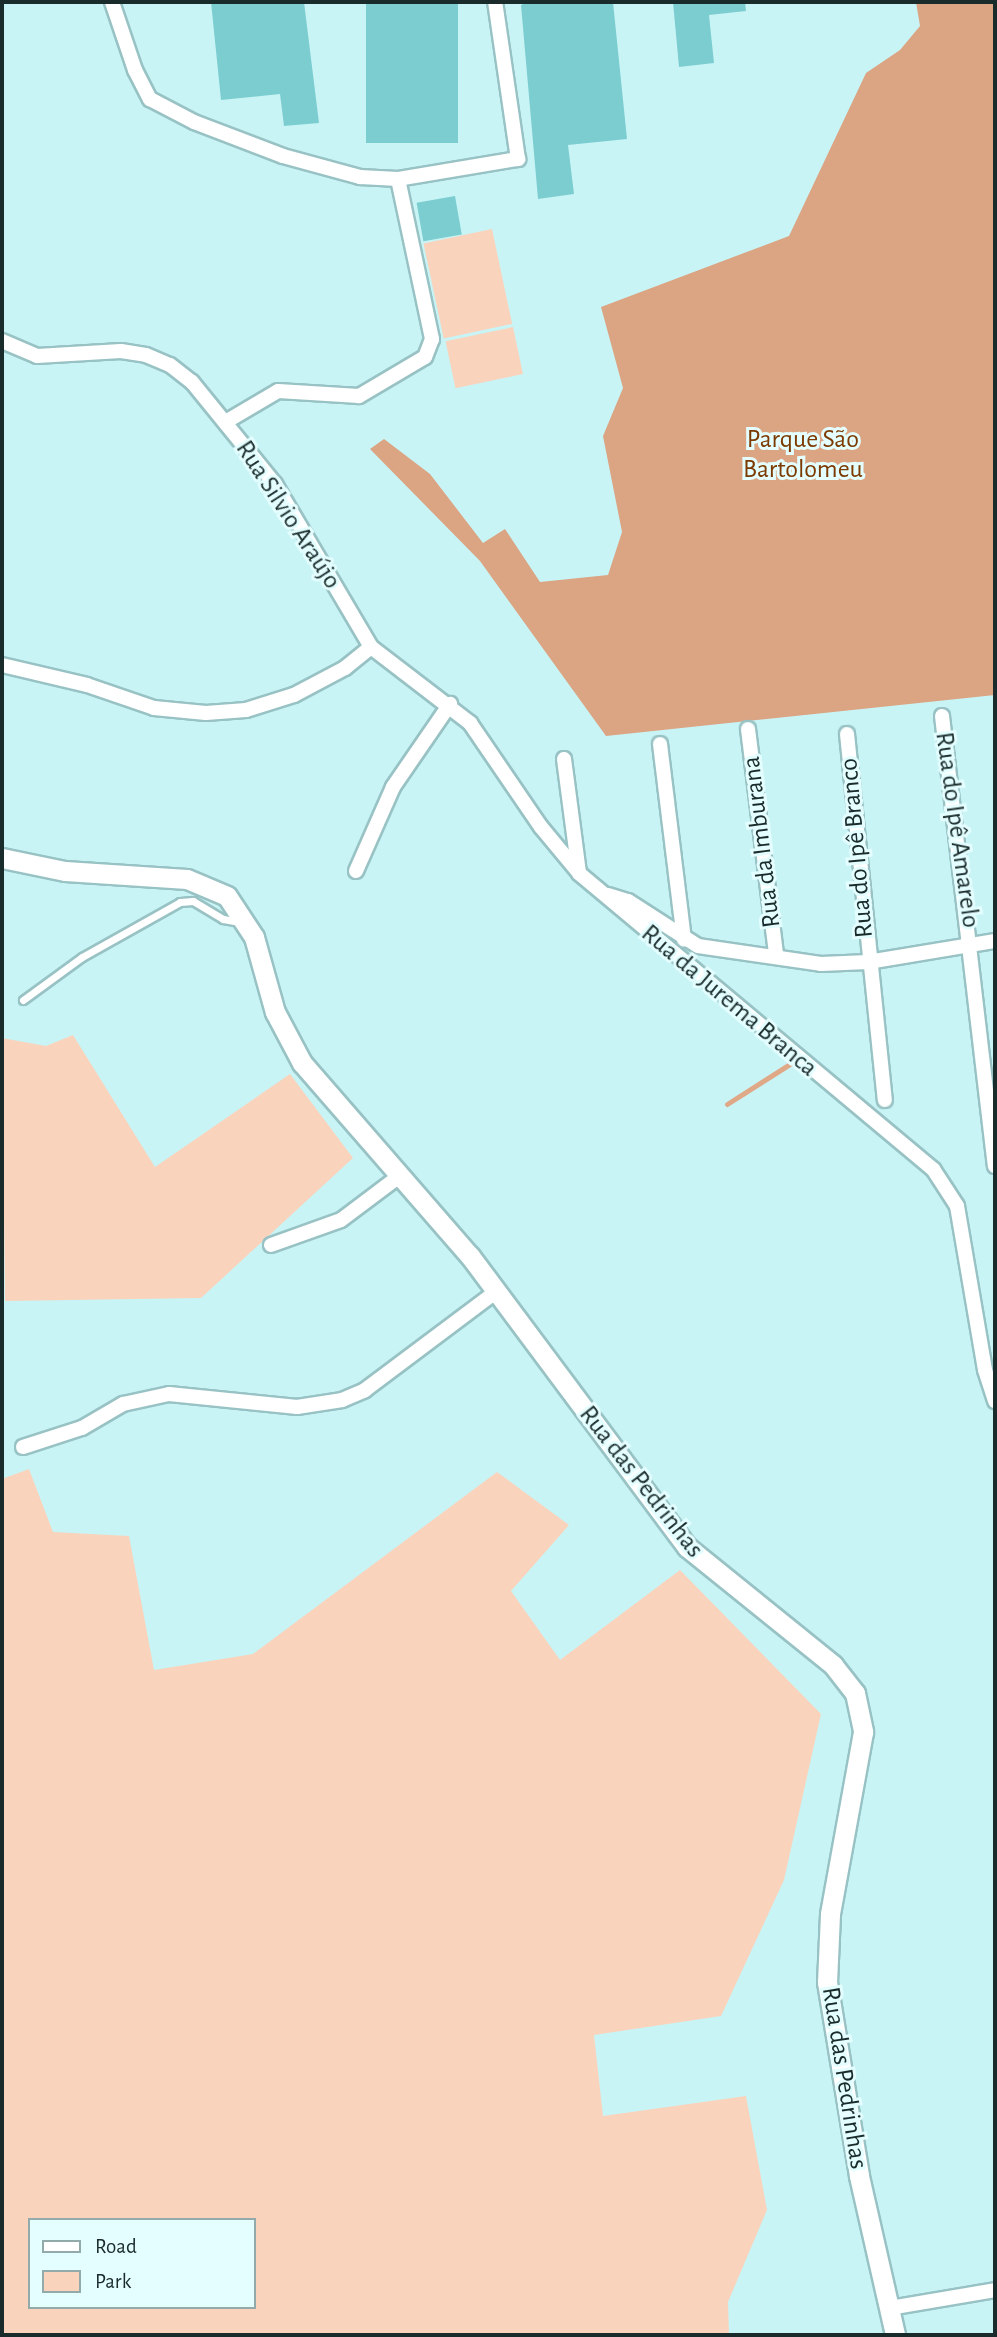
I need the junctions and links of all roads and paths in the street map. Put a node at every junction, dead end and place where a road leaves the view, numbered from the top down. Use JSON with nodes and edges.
{"nodes":[{"id":1,"x":112,"y":2,"type":"edge"},
{"id":2,"x":495,"y":2,"type":"edge"},
{"id":3,"x":398,"y":178,"type":"junction"},
{"id":4,"x":2,"y":341,"type":"edge"},
{"id":5,"x":227,"y":421,"type":"junction"},
{"id":6,"x":371,"y":647,"type":"junction"},
{"id":7,"x":2,"y":665,"type":"edge"},
{"id":8,"x":450,"y":704,"type":"junction"},
{"id":9,"x":942,"y":716,"type":"dead end"},
{"id":10,"x":748,"y":729,"type":"dead end"},
{"id":11,"x":847,"y":734,"type":"dead end"},
{"id":12,"x":660,"y":744,"type":"dead end"},
{"id":13,"x":564,"y":759,"type":"dead end"},
{"id":14,"x":2,"y":858,"type":"edge"},
{"id":15,"x":356,"y":871,"type":"dead end"},
{"id":16,"x":580,"y":874,"type":"junction"},
{"id":17,"x":601,"y":892,"type":"junction"},
{"id":18,"x":247,"y":922,"type":"junction"},
{"id":19,"x":684,"y":940,"type":"junction"},
{"id":20,"x":995,"y":941,"type":"edge"},
{"id":21,"x":972,"y":945,"type":"junction"},
{"id":22,"x":776,"y":955,"type":"junction"},
{"id":23,"x":868,"y":962,"type":"junction"},
{"id":24,"x":23,"y":1000,"type":"dead end"},
{"id":25,"x":886,"y":1100,"type":"dead end"},
{"id":26,"x":995,"y":1166,"type":"edge"},
{"id":27,"x":401,"y":1175,"type":"junction"},
{"id":28,"x":271,"y":1245,"type":"dead end"},
{"id":29,"x":497,"y":1291,"type":"junction"},
{"id":30,"x":995,"y":1401,"type":"edge"},
{"id":31,"x":23,"y":1447,"type":"dead end"},
{"id":32,"x":995,"y":2290,"type":"edge"},
{"id":33,"x":890,"y":2308,"type":"junction"},
{"id":34,"x":895,"y":2335,"type":"edge"}],
"edges":[{"from":1,"to":3,"type":"street"},
{"from":2,"to":3,"type":"street"},
{"from":3,"to":5,"type":"street"},
{"from":4,"to":5,"type":"street","name":"Rua Silvio Araújo"},
{"from":5,"to":6,"type":"street","name":"Rua Silvio Araújo"},
{"from":6,"to":7,"type":"street"},
{"from":6,"to":8,"type":"street","name":"Rua da Jurema Branca"},
{"from":8,"to":15,"type":"street"},
{"from":8,"to":16,"type":"street","name":"Rua da Jurema Branca"},
{"from":9,"to":21,"type":"street","name":"Rua do Ipê Amarelo"},
{"from":10,"to":22,"type":"street","name":"Rua da Imburana"},
{"from":11,"to":23,"type":"street","name":"Rua do Ipê Branco"},
{"from":12,"to":19,"type":"street"},
{"from":13,"to":16,"type":"street"},
{"from":14,"to":18,"type":"main road","name":"Rua das Pedrinhas"},
{"from":16,"to":17,"type":"street","name":"Rua da Jurema Branca"},
{"from":17,"to":19,"type":"street"},
{"from":17,"to":30,"type":"street","name":"Rua da Jurema Branca"},
{"from":18,"to":24,"type":"lane"},
{"from":18,"to":27,"type":"main road","name":"Rua das Pedrinhas"},
{"from":19,"to":22,"type":"street"},
{"from":20,"to":21,"type":"street"},
{"from":21,"to":23,"type":"street"},
{"from":21,"to":26,"type":"street","name":"Rua do Ipê Amarelo"},
{"from":22,"to":23,"type":"street"},
{"from":23,"to":25,"type":"street","name":"Rua do Ipê Branco"},
{"from":27,"to":28,"type":"street"},
{"from":27,"to":29,"type":"main road","name":"Rua das Pedrinhas"},
{"from":29,"to":31,"type":"street"},
{"from":29,"to":33,"type":"main road","name":"Rua das Pedrinhas"},
{"from":32,"to":33,"type":"street"},
{"from":33,"to":34,"type":"main road","name":"Rua das Pedrinhas"}]}
